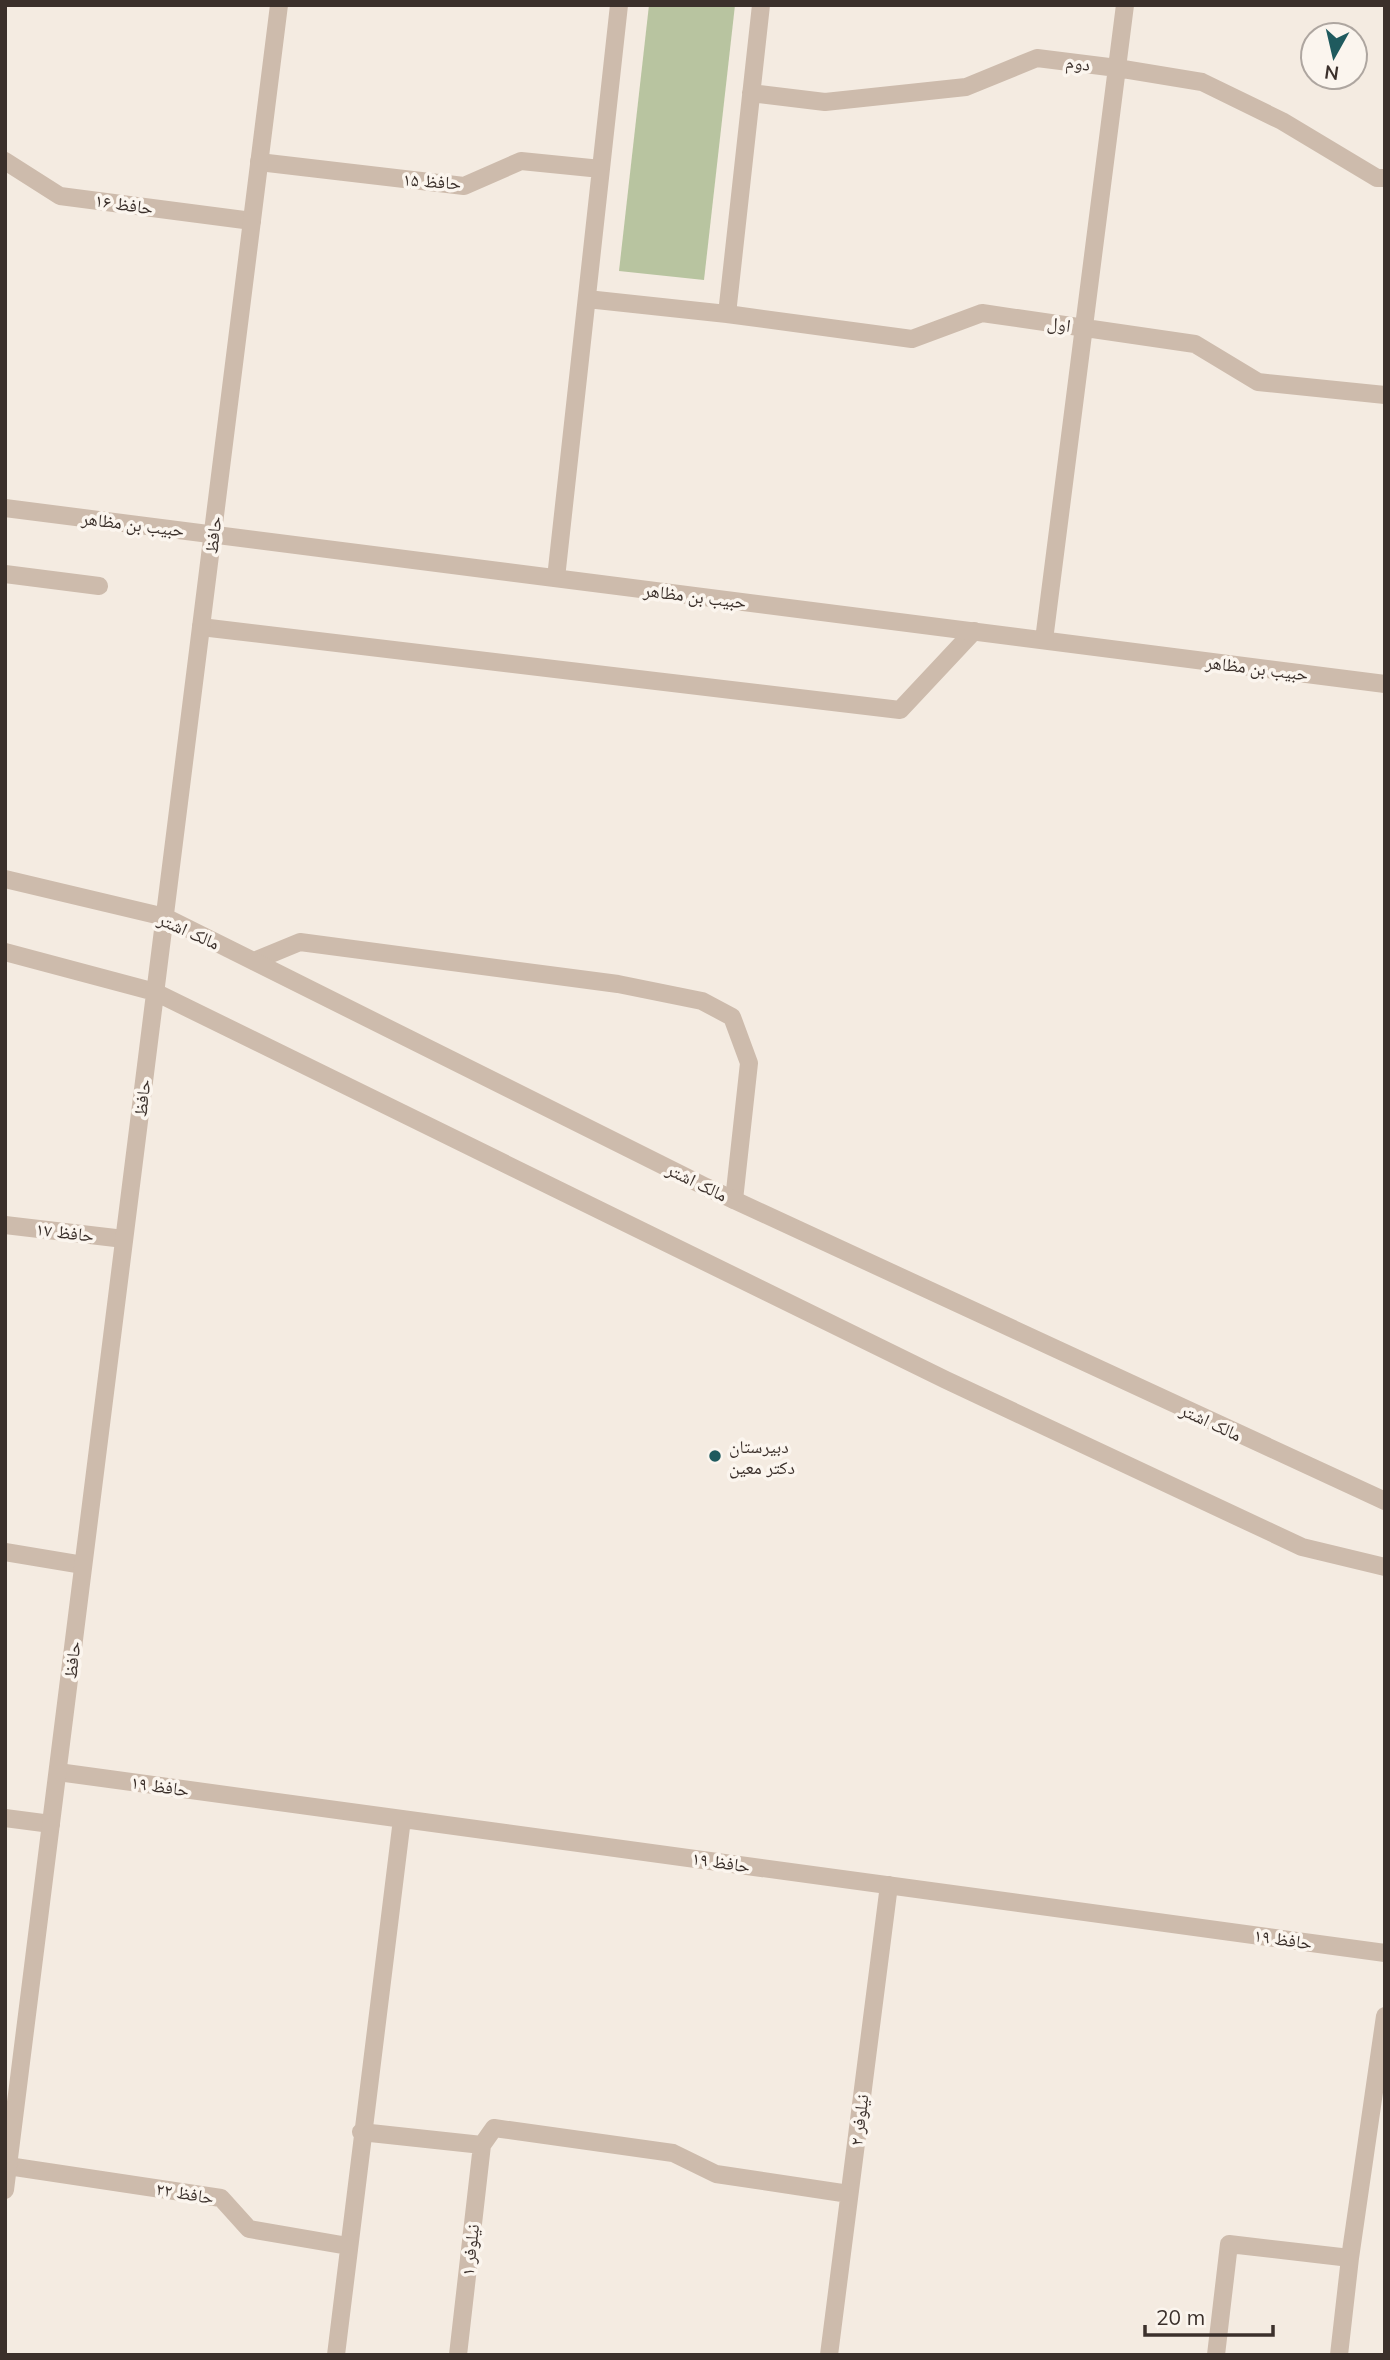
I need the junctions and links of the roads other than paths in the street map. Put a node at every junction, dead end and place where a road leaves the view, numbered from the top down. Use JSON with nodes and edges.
{"nodes":[{"id":1,"x":279,"y":5,"type":"edge"},
{"id":2,"x":619,"y":5,"type":"edge"},
{"id":3,"x":761,"y":5,"type":"edge"},
{"id":4,"x":1125,"y":5,"type":"edge"},
{"id":5,"x":1117,"y":68,"type":"junction"},
{"id":6,"x":751,"y":93,"type":"junction"},
{"id":7,"x":5,"y":161,"type":"edge"},
{"id":8,"x":259,"y":162,"type":"junction"},
{"id":9,"x":601,"y":169,"type":"junction"},
{"id":10,"x":1385,"y":178,"type":"edge"},
{"id":11,"x":252,"y":221,"type":"junction"},
{"id":12,"x":587,"y":299,"type":"junction"},
{"id":13,"x":727,"y":314,"type":"junction"},
{"id":14,"x":1086,"y":328,"type":"junction"},
{"id":15,"x":1385,"y":395,"type":"edge"},
{"id":16,"x":5,"y":508,"type":"edge"},
{"id":17,"x":213,"y":534,"type":"junction"},
{"id":18,"x":5,"y":574,"type":"edge"},
{"id":19,"x":556,"y":578,"type":"junction"},
{"id":20,"x":99,"y":586,"type":"dead end"},
{"id":21,"x":201,"y":627,"type":"junction"},
{"id":22,"x":974,"y":631,"type":"junction"},
{"id":23,"x":1044,"y":640,"type":"junction"},
{"id":24,"x":1385,"y":684,"type":"edge"},
{"id":25,"x":5,"y":879,"type":"edge"},
{"id":26,"x":165,"y":916,"type":"junction"},
{"id":27,"x":5,"y":952,"type":"edge"},
{"id":28,"x":254,"y":961,"type":"junction"},
{"id":29,"x":155,"y":992,"type":"junction"},
{"id":30,"x":734,"y":1200,"type":"junction"},
{"id":31,"x":5,"y":1225,"type":"edge"},
{"id":32,"x":124,"y":1239,"type":"junction"},
{"id":33,"x":1385,"y":1501,"type":"edge"},
{"id":34,"x":5,"y":1552,"type":"edge"},
{"id":35,"x":83,"y":1564,"type":"junction"},
{"id":36,"x":1385,"y":1567,"type":"edge"},
{"id":37,"x":58,"y":1772,"type":"junction"},
{"id":38,"x":5,"y":1818,"type":"edge"},
{"id":39,"x":402,"y":1819,"type":"junction"},
{"id":40,"x":51,"y":1824,"type":"junction"},
{"id":41,"x":889,"y":1885,"type":"junction"},
{"id":42,"x":1385,"y":1953,"type":"edge"},
{"id":43,"x":1385,"y":2017,"type":"edge"},
{"id":44,"x":361,"y":2132,"type":"junction"},
{"id":45,"x":8,"y":2140,"type":"edge"},
{"id":46,"x":482,"y":2145,"type":"junction"},
{"id":47,"x":8,"y":2166,"type":"junction"},
{"id":48,"x":5,"y":2190,"type":"edge"},
{"id":49,"x":849,"y":2194,"type":"junction"},
{"id":50,"x":348,"y":2246,"type":"junction"},
{"id":51,"x":1350,"y":2258,"type":"junction"},
{"id":52,"x":336,"y":2355,"type":"edge"},
{"id":53,"x":458,"y":2355,"type":"edge"},
{"id":54,"x":829,"y":2355,"type":"edge"},
{"id":55,"x":1216,"y":2355,"type":"edge"},
{"id":56,"x":1339,"y":2355,"type":"edge"}],
"edges":[{"from":1,"to":8,"type":"street","name":"حافظ"},
{"from":2,"to":9,"type":"street"},
{"from":3,"to":6,"type":"street"},
{"from":4,"to":5,"type":"street"},
{"from":5,"to":6,"type":"street","name":"دوم"},
{"from":5,"to":10,"type":"street","name":"دوم"},
{"from":5,"to":14,"type":"street"},
{"from":6,"to":13,"type":"street"},
{"from":7,"to":11,"type":"street","name":"حافظ ۱۶"},
{"from":8,"to":9,"type":"street","name":"حافظ ۱۵"},
{"from":8,"to":11,"type":"street","name":"حافظ"},
{"from":9,"to":12,"type":"street"},
{"from":11,"to":17,"type":"street","name":"حافظ"},
{"from":12,"to":13,"type":"street","name":"اول"},
{"from":12,"to":19,"type":"street"},
{"from":13,"to":14,"type":"street","name":"اول"},
{"from":14,"to":15,"type":"street","name":"اول"},
{"from":14,"to":23,"type":"street"},
{"from":16,"to":17,"type":"street","name":"حبیب بن مظاهر"},
{"from":17,"to":19,"type":"street","name":"حبیب بن مظاهر"},
{"from":17,"to":21,"type":"street","name":"حافظ"},
{"from":18,"to":20,"type":"street"},
{"from":19,"to":22,"type":"street","name":"حبیب بن مظاهر"},
{"from":21,"to":22,"type":"street"},
{"from":21,"to":26,"type":"street","name":"حافظ"},
{"from":22,"to":23,"type":"street","name":"حبیب بن مظاهر"},
{"from":23,"to":24,"type":"street","name":"حبیب بن مظاهر"},
{"from":25,"to":26,"type":"street","name":"مالک اشتر"},
{"from":26,"to":28,"type":"street","name":"مالک اشتر"},
{"from":26,"to":29,"type":"street","name":"حافظ"},
{"from":27,"to":29,"type":"street"},
{"from":28,"to":30,"type":"street","name":"مالک اشتر"},
{"from":28,"to":30,"type":"street"},
{"from":29,"to":32,"type":"street","name":"حافظ"},
{"from":29,"to":36,"type":"street"},
{"from":30,"to":33,"type":"street","name":"مالک اشتر"},
{"from":31,"to":32,"type":"street","name":"حافظ ۱۷"},
{"from":32,"to":35,"type":"street","name":"حافظ"},
{"from":34,"to":35,"type":"street"},
{"from":35,"to":37,"type":"street","name":"حافظ"},
{"from":37,"to":39,"type":"street","name":"حافظ ۱۹"},
{"from":37,"to":40,"type":"street","name":"حافظ"},
{"from":38,"to":40,"type":"street"},
{"from":39,"to":41,"type":"street","name":"حافظ ۱۹"},
{"from":39,"to":44,"type":"street"},
{"from":40,"to":45,"type":"street","name":"حافظ"},
{"from":41,"to":42,"type":"street","name":"حافظ ۱۹"},
{"from":41,"to":49,"type":"street","name":"نیلوفر ۲"},
{"from":43,"to":51,"type":"street"},
{"from":44,"to":46,"type":"street"},
{"from":44,"to":50,"type":"street"},
{"from":45,"to":47,"type":"street","name":"حافظ"},
{"from":46,"to":49,"type":"street"},
{"from":46,"to":53,"type":"street","name":"نیلوفر ۱"},
{"from":47,"to":48,"type":"street","name":"حافظ"},
{"from":47,"to":50,"type":"street","name":"حافظ ۲۲"},
{"from":49,"to":54,"type":"street","name":"نیلوفر ۲"},
{"from":50,"to":52,"type":"street"},
{"from":51,"to":55,"type":"street"},
{"from":51,"to":56,"type":"street"}]}
